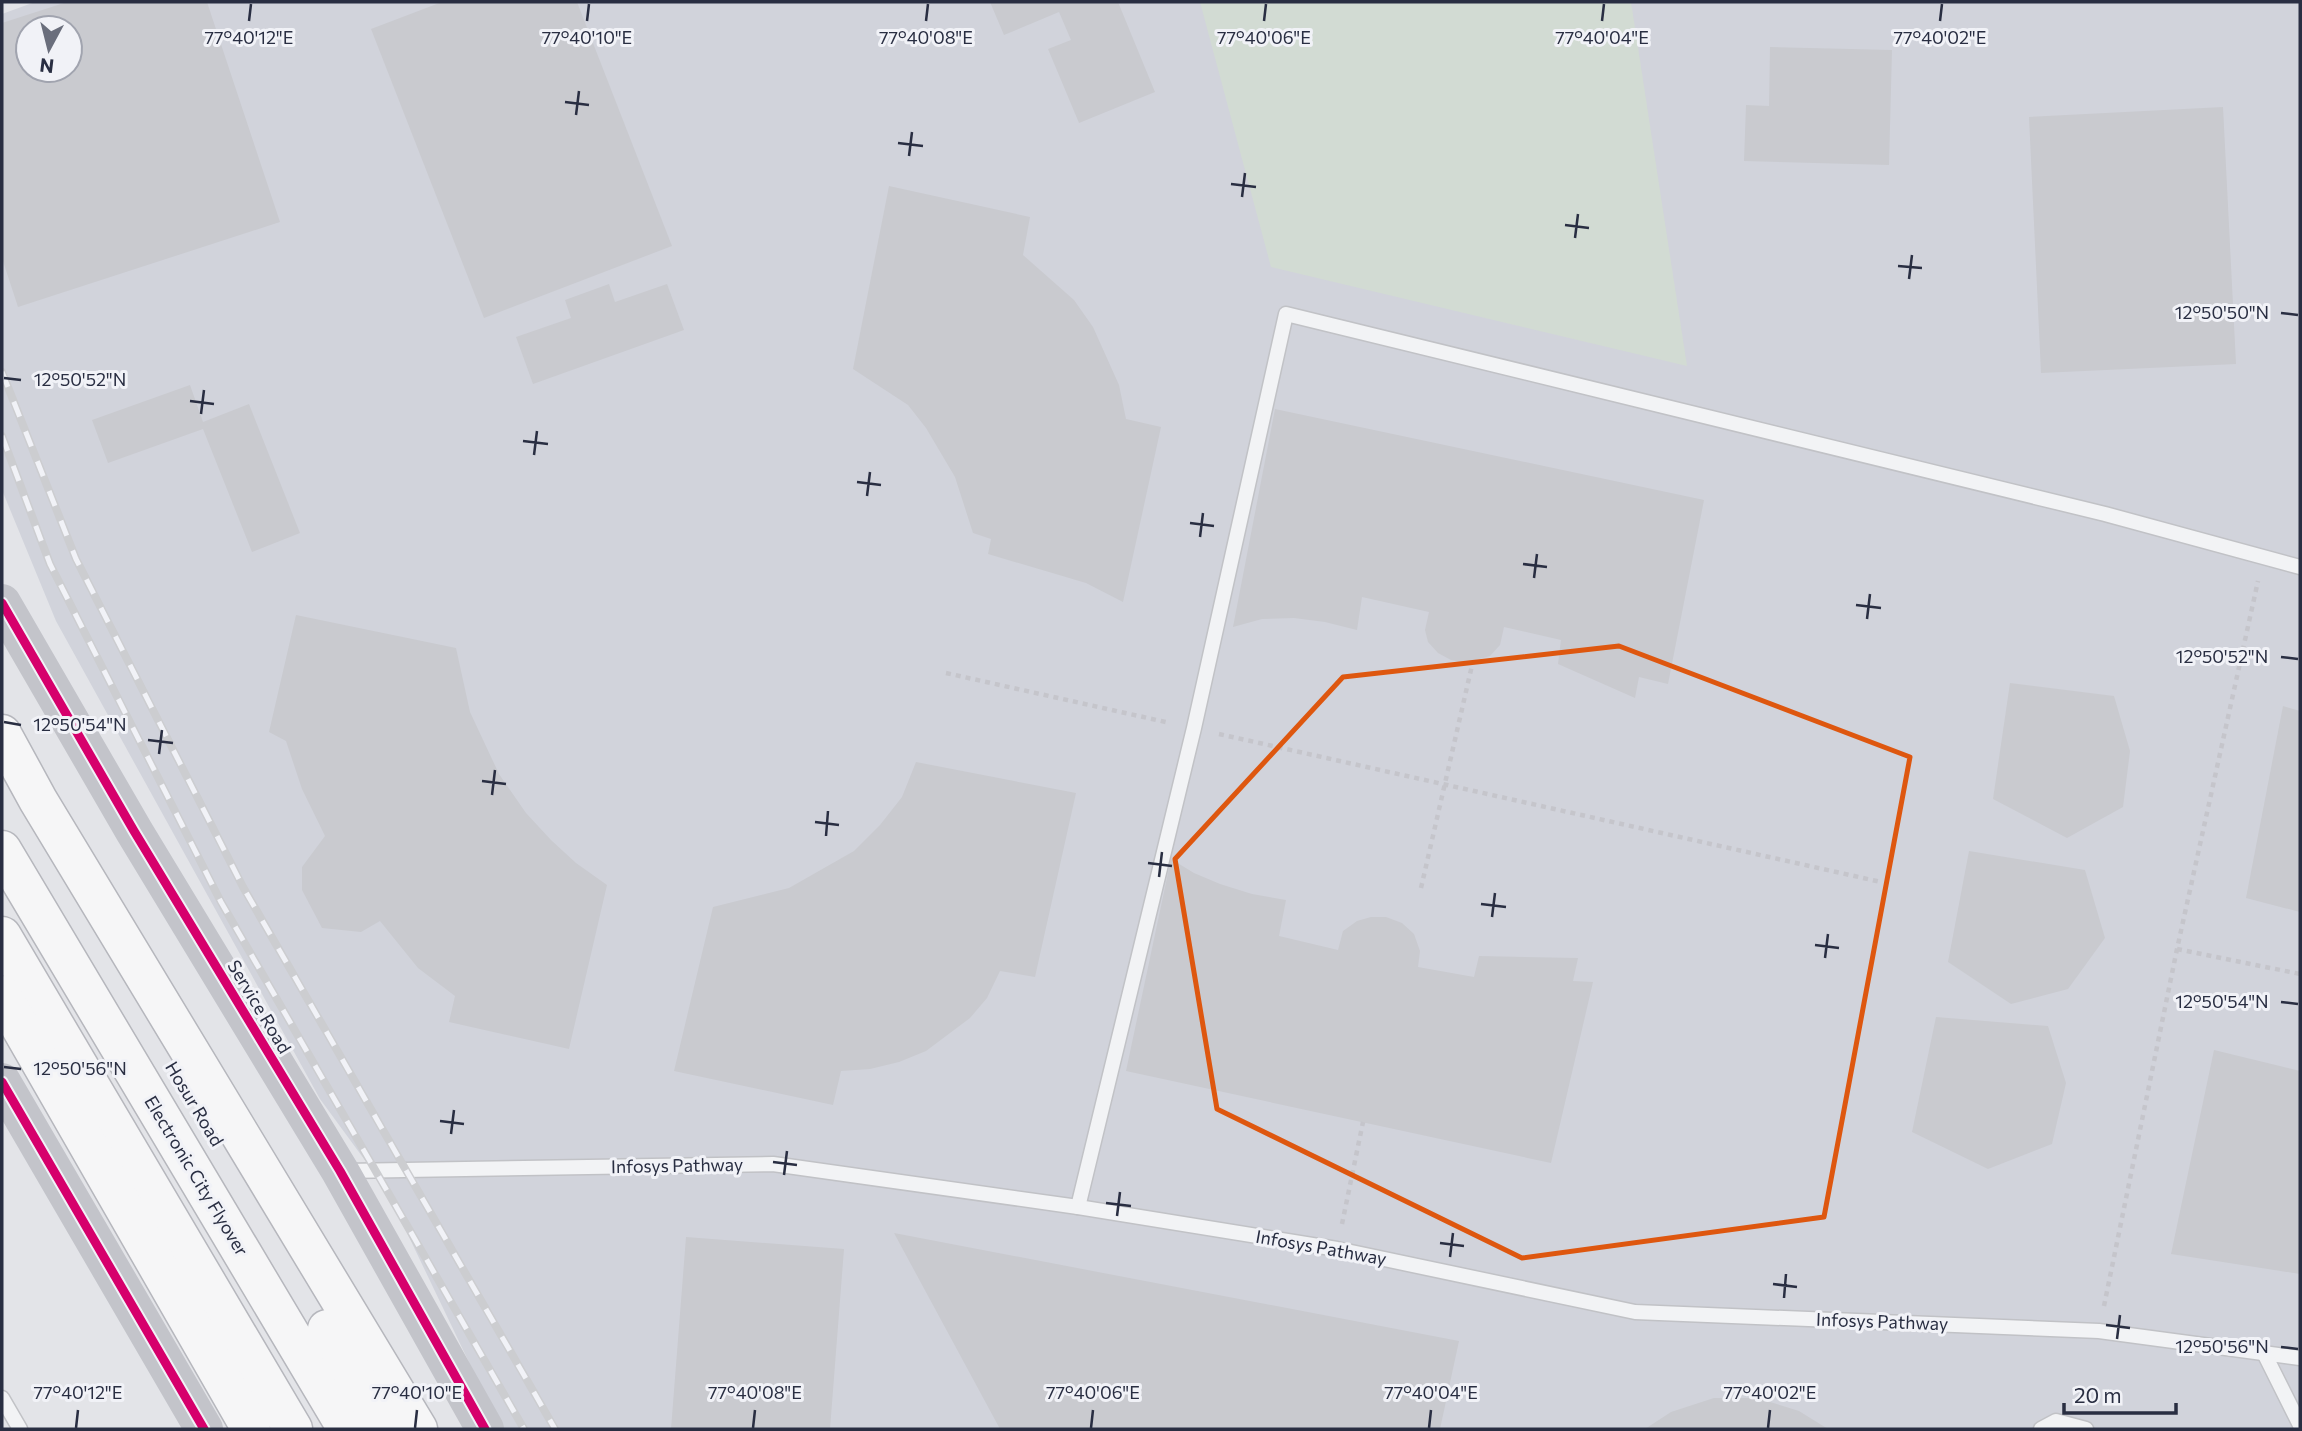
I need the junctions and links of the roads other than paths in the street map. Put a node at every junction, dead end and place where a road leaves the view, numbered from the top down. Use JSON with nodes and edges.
{"nodes":[{"id":1,"x":2300,"y":567,"type":"edge"},
{"id":2,"x":2,"y":603,"type":"edge"},
{"id":3,"x":2,"y":734,"type":"edge"},
{"id":4,"x":2,"y":779,"type":"edge"},
{"id":5,"x":2,"y":850,"type":"edge"},
{"id":6,"x":2,"y":936,"type":"edge"},
{"id":7,"x":2,"y":995,"type":"edge"},
{"id":8,"x":2,"y":1082,"type":"edge"},
{"id":9,"x":340,"y":1171,"type":"junction"},
{"id":10,"x":1078,"y":1206,"type":"junction"},
{"id":11,"x":2264,"y":1353,"type":"junction"},
{"id":12,"x":2300,"y":1358,"type":"edge"},
{"id":13,"x":2,"y":1398,"type":"edge"},
{"id":14,"x":2300,"y":1425,"type":"edge"},
{"id":15,"x":20,"y":1429,"type":"edge"},
{"id":16,"x":204,"y":1429,"type":"edge"},
{"id":17,"x":251,"y":1429,"type":"edge"},
{"id":18,"x":293,"y":1429,"type":"edge"},
{"id":19,"x":347,"y":1429,"type":"edge"},
{"id":20,"x":386,"y":1429,"type":"edge"},
{"id":21,"x":418,"y":1429,"type":"edge"},
{"id":22,"x":485,"y":1429,"type":"edge"},
{"id":23,"x":2041,"y":1429,"type":"edge"},
{"id":24,"x":2086,"y":1429,"type":"edge"}],
"edges":[{"from":1,"to":10,"type":"lane"},
{"from":2,"to":9,"type":"street","name":"Service Road"},
{"from":3,"to":21,"type":"highway"},
{"from":4,"to":20,"type":"highway","name":"Hosur Road"},
{"from":5,"to":19,"type":"highway","name":"Electronic City Flyover"},
{"from":6,"to":18,"type":"highway"},
{"from":7,"to":17,"type":"highway"},
{"from":8,"to":16,"type":"street"},
{"from":9,"to":10,"type":"lane","name":"Infosys Pathway"},
{"from":9,"to":22,"type":"street","name":"Service Road"},
{"from":10,"to":11,"type":"lane","name":"Infosys Pathway"},
{"from":11,"to":12,"type":"lane","name":"Infosys Pathway"},
{"from":11,"to":14,"type":"lane"},
{"from":13,"to":15,"type":"lane"},
{"from":23,"to":24,"type":"lane"}]}
